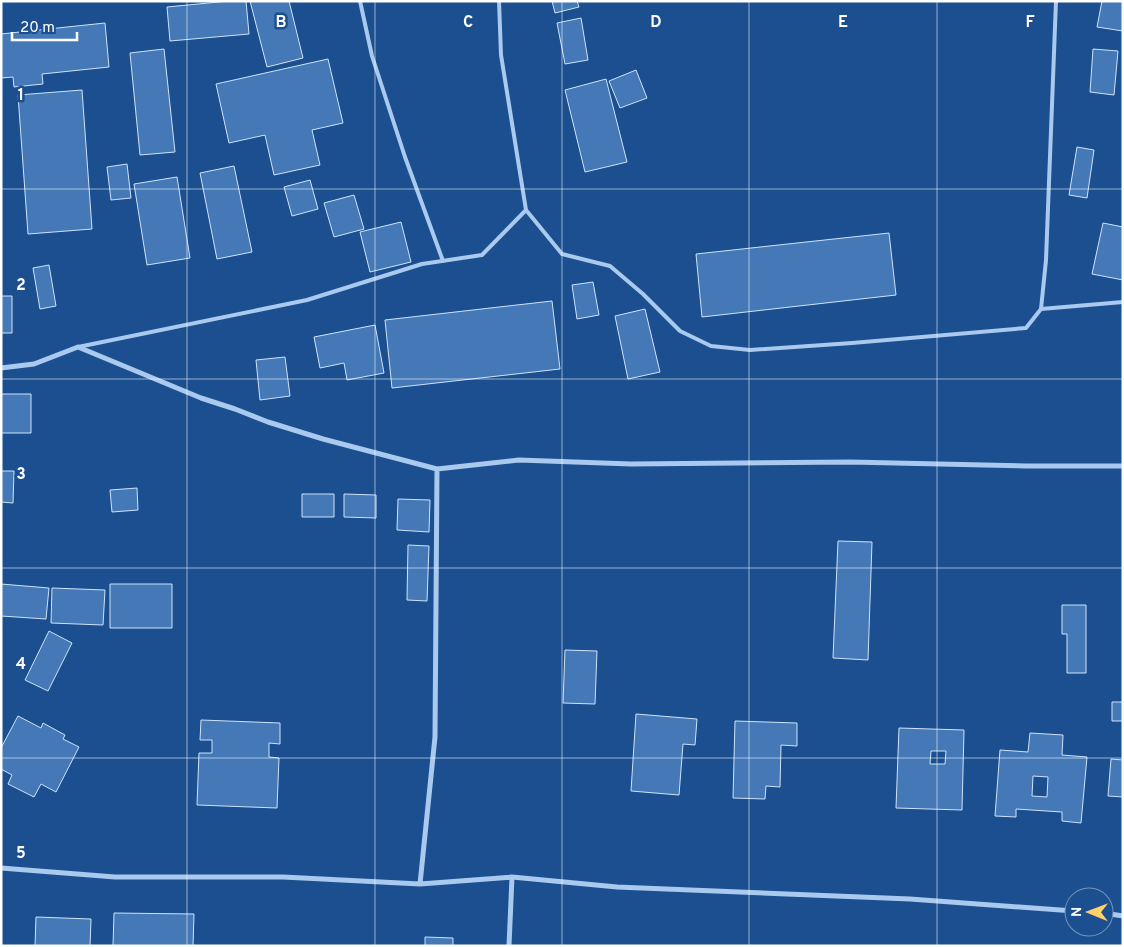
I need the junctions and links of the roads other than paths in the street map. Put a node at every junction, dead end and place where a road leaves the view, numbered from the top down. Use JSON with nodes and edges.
{"nodes":[{"id":1,"x":360,"y":1,"type":"edge"},
{"id":2,"x":499,"y":1,"type":"edge"},
{"id":3,"x":1056,"y":1,"type":"edge"},
{"id":4,"x":526,"y":210,"type":"junction"},
{"id":5,"x":443,"y":261,"type":"junction"},
{"id":6,"x":1123,"y":302,"type":"edge"},
{"id":7,"x":1041,"y":309,"type":"junction"},
{"id":8,"x":78,"y":347,"type":"junction"},
{"id":9,"x":1,"y":368,"type":"edge"},
{"id":10,"x":1123,"y":466,"type":"edge"},
{"id":11,"x":437,"y":469,"type":"junction"},
{"id":12,"x":1,"y":868,"type":"edge"},
{"id":13,"x":512,"y":877,"type":"junction"},
{"id":14,"x":420,"y":884,"type":"junction"},
{"id":15,"x":1064,"y":910,"type":"edge"},
{"id":16,"x":509,"y":946,"type":"edge"}],
"edges":[{"from":1,"to":5,"type":"lane"},
{"from":2,"to":4,"type":"lane"},
{"from":3,"to":7,"type":"lane"},
{"from":4,"to":5,"type":"lane"},
{"from":4,"to":7,"type":"lane"},
{"from":5,"to":8,"type":"lane"},
{"from":6,"to":7,"type":"lane"},
{"from":8,"to":9,"type":"street"},
{"from":8,"to":11,"type":"street"},
{"from":10,"to":11,"type":"street"},
{"from":11,"to":14,"type":"street"},
{"from":12,"to":14,"type":"street"},
{"from":13,"to":14,"type":"street"},
{"from":13,"to":15,"type":"street"},
{"from":13,"to":16,"type":"street"}]}
